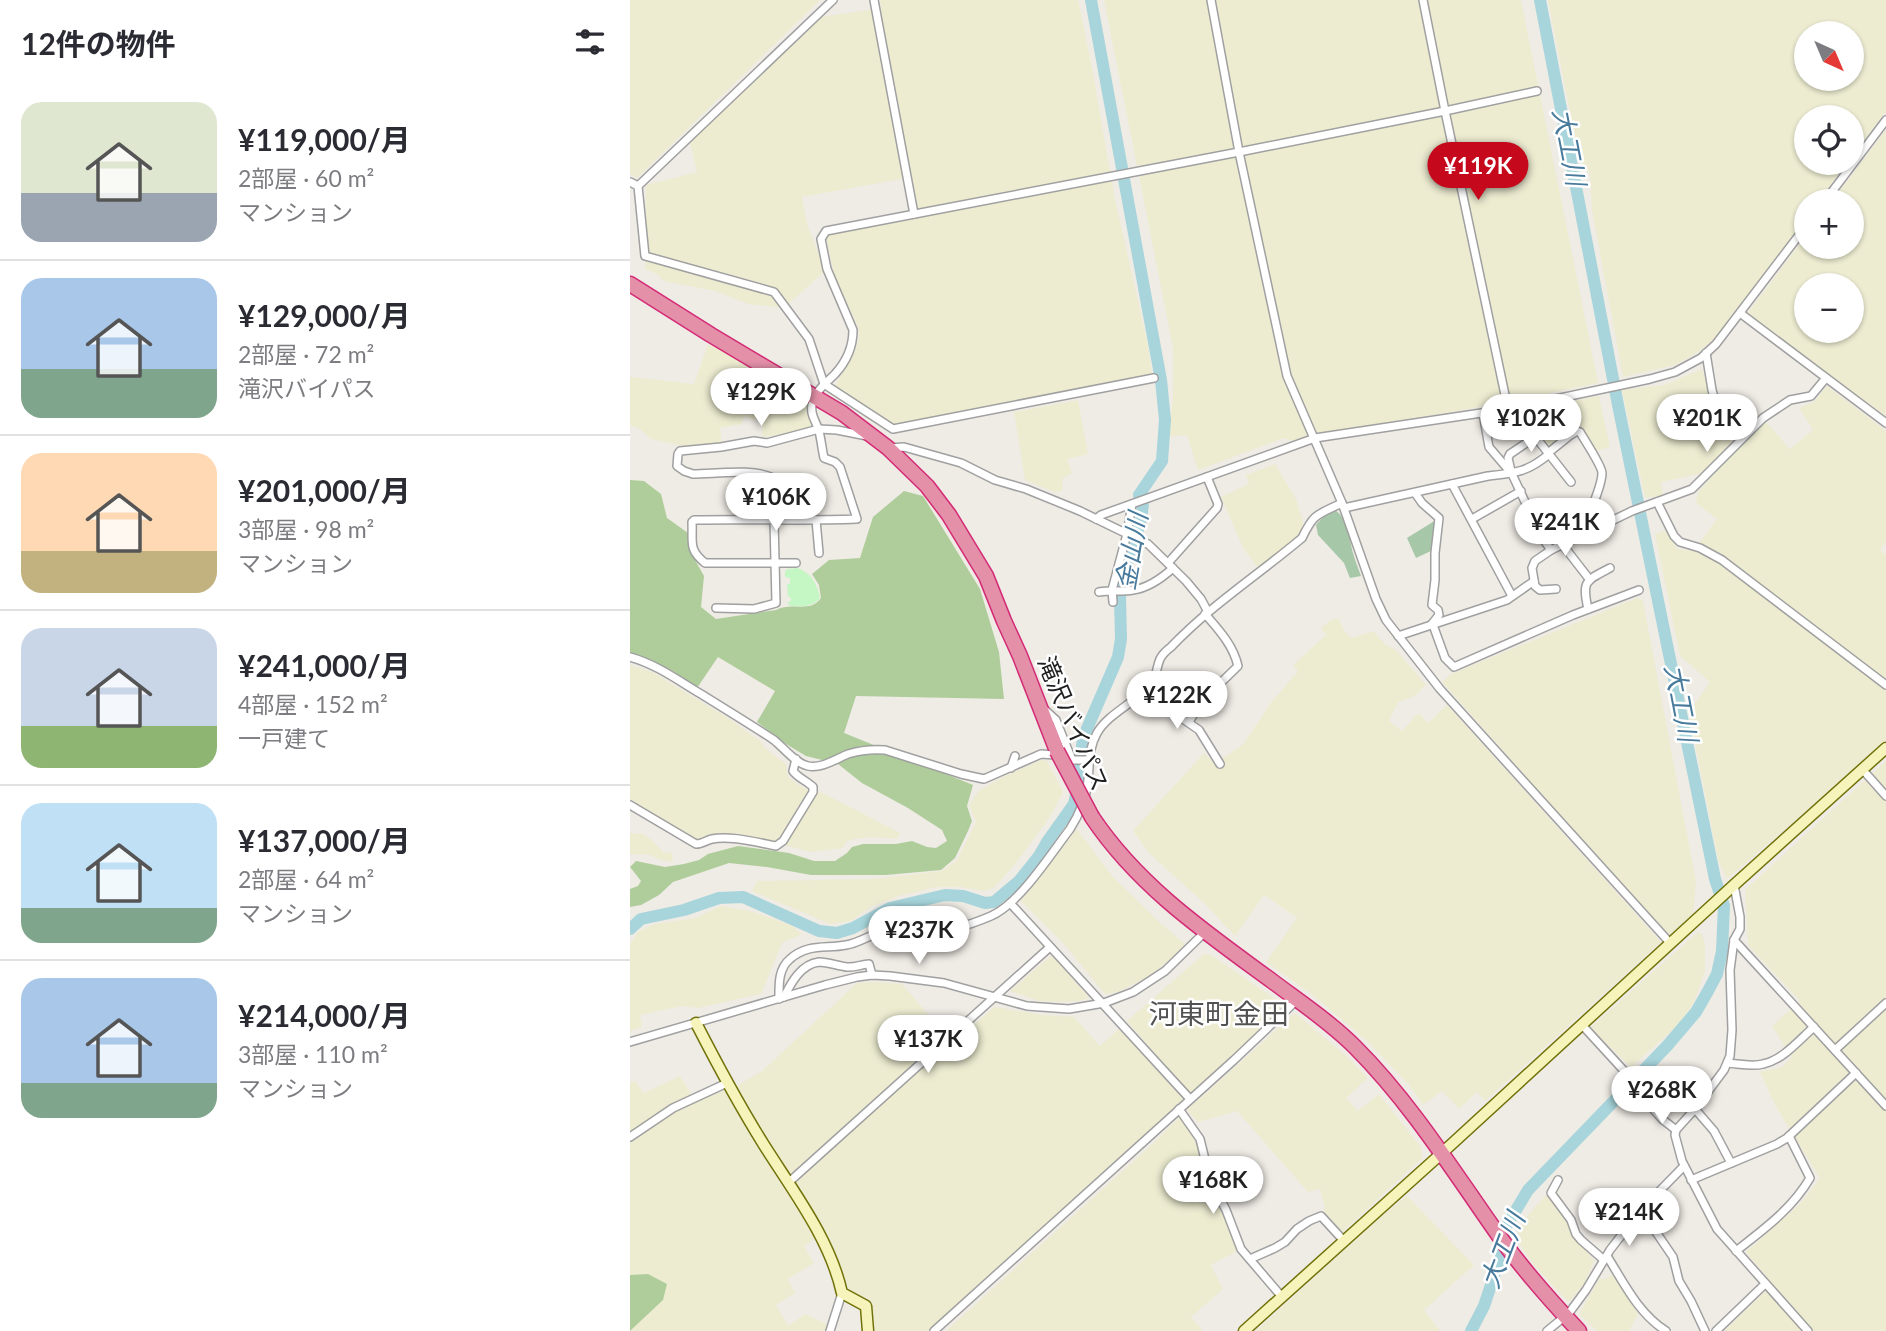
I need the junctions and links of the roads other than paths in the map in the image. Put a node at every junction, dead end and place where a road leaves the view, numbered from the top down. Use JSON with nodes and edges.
{"nodes":[{"id":1,"x":833,"y":0,"type":"edge"},
{"id":2,"x":874,"y":0,"type":"edge"},
{"id":3,"x":1211,"y":0,"type":"edge"},
{"id":4,"x":1423,"y":0,"type":"edge"},
{"id":5,"x":1537,"y":91,"type":"dead end"},
{"id":6,"x":1445,"y":111,"type":"junction"},
{"id":7,"x":1886,"y":120,"type":"edge"},
{"id":8,"x":1240,"y":152,"type":"junction"},
{"id":9,"x":634,"y":184,"type":"edge"},
{"id":10,"x":1834,"y":189,"type":"edge"},
{"id":11,"x":914,"y":214,"type":"junction"},
{"id":12,"x":1794,"y":242,"type":"edge"},
{"id":13,"x":630,"y":284,"type":"edge"},
{"id":14,"x":1740,"y":313,"type":"junction"},
{"id":15,"x":1706,"y":353,"type":"junction"},
{"id":16,"x":1154,"y":378,"type":"dead end"},
{"id":17,"x":1826,"y":378,"type":"junction"},
{"id":18,"x":819,"y":390,"type":"junction"},
{"id":19,"x":1518,"y":407,"type":"junction"},
{"id":20,"x":1508,"y":409,"type":"junction"},
{"id":21,"x":1483,"y":412,"type":"junction"},
{"id":22,"x":1886,"y":423,"type":"edge"},
{"id":23,"x":819,"y":429,"type":"junction"},
{"id":24,"x":875,"y":437,"type":"junction"},
{"id":25,"x":1535,"y":437,"type":"junction"},
{"id":26,"x":1315,"y":438,"type":"junction"},
{"id":27,"x":1742,"y":438,"type":"junction"},
{"id":28,"x":888,"y":448,"type":"junction"},
{"id":29,"x":1549,"y":454,"type":"junction"},
{"id":30,"x":1512,"y":474,"type":"junction"},
{"id":31,"x":1207,"y":477,"type":"junction"},
{"id":32,"x":1572,"y":482,"type":"dead end"},
{"id":33,"x":1452,"y":484,"type":"junction"},
{"id":34,"x":1521,"y":491,"type":"junction"},
{"id":35,"x":1415,"y":493,"type":"junction"},
{"id":36,"x":1657,"y":502,"type":"junction"},
{"id":37,"x":1132,"y":504,"type":"junction"},
{"id":38,"x":1343,"y":506,"type":"junction"},
{"id":39,"x":774,"y":519,"type":"junction"},
{"id":40,"x":1096,"y":519,"type":"junction"},
{"id":41,"x":1472,"y":519,"type":"junction"},
{"id":42,"x":816,"y":520,"type":"junction"},
{"id":43,"x":1594,"y":529,"type":"junction"},
{"id":44,"x":1127,"y":534,"type":"junction"},
{"id":45,"x":1562,"y":544,"type":"junction"},
{"id":46,"x":1550,"y":550,"type":"junction"},
{"id":47,"x":819,"y":553,"type":"dead end"},
{"id":48,"x":796,"y":563,"type":"dead end"},
{"id":49,"x":774,"y":564,"type":"junction"},
{"id":50,"x":1170,"y":566,"type":"junction"},
{"id":51,"x":1610,"y":568,"type":"dead end"},
{"id":52,"x":1590,"y":580,"type":"junction"},
{"id":53,"x":1534,"y":581,"type":"junction"},
{"id":54,"x":1556,"y":589,"type":"dead end"},
{"id":55,"x":1112,"y":590,"type":"junction"},
{"id":56,"x":1639,"y":590,"type":"dead end"},
{"id":57,"x":1099,"y":592,"type":"dead end"},
{"id":58,"x":1512,"y":596,"type":"junction"},
{"id":59,"x":1113,"y":602,"type":"dead end"},
{"id":60,"x":716,"y":608,"type":"dead end"},
{"id":61,"x":1588,"y":609,"type":"junction"},
{"id":62,"x":1206,"y":613,"type":"junction"},
{"id":63,"x":1432,"y":625,"type":"junction"},
{"id":64,"x":1398,"y":636,"type":"junction"},
{"id":65,"x":630,"y":657,"type":"edge"},
{"id":66,"x":1886,"y":685,"type":"edge"},
{"id":67,"x":1148,"y":688,"type":"junction"},
{"id":68,"x":1189,"y":722,"type":"junction"},
{"id":69,"x":1886,"y":748,"type":"edge"},
{"id":70,"x":1063,"y":753,"type":"junction"},
{"id":71,"x":1015,"y":756,"type":"dead end"},
{"id":72,"x":796,"y":759,"type":"junction"},
{"id":73,"x":1089,"y":760,"type":"junction"},
{"id":74,"x":1220,"y":764,"type":"dead end"},
{"id":75,"x":1011,"y":768,"type":"junction"},
{"id":76,"x":1862,"y":769,"type":"junction"},
{"id":77,"x":1886,"y":796,"type":"edge"},
{"id":78,"x":630,"y":805,"type":"edge"},
{"id":79,"x":1734,"y":885,"type":"junction"},
{"id":80,"x":1011,"y":904,"type":"junction"},
{"id":81,"x":1205,"y":932,"type":"junction"},
{"id":82,"x":1734,"y":940,"type":"junction"},
{"id":83,"x":1671,"y":944,"type":"junction"},
{"id":84,"x":1050,"y":947,"type":"junction"},
{"id":85,"x":872,"y":975,"type":"junction"},
{"id":86,"x":781,"y":998,"type":"junction"},
{"id":87,"x":994,"y":998,"type":"junction"},
{"id":88,"x":1297,"y":999,"type":"junction"},
{"id":89,"x":1101,"y":1003,"type":"junction"},
{"id":90,"x":1886,"y":1003,"type":"edge"},
{"id":91,"x":696,"y":1023,"type":"junction"},
{"id":92,"x":1582,"y":1025,"type":"junction"},
{"id":93,"x":1814,"y":1027,"type":"junction"},
{"id":94,"x":630,"y":1042,"type":"edge"},
{"id":95,"x":1835,"y":1050,"type":"junction"},
{"id":96,"x":1728,"y":1063,"type":"junction"},
{"id":97,"x":1856,"y":1073,"type":"junction"},
{"id":98,"x":727,"y":1083,"type":"junction"},
{"id":99,"x":1190,"y":1100,"type":"junction"},
{"id":100,"x":1886,"y":1106,"type":"edge"},
{"id":101,"x":1179,"y":1109,"type":"junction"},
{"id":102,"x":1695,"y":1110,"type":"junction"},
{"id":103,"x":1676,"y":1130,"type":"junction"},
{"id":104,"x":1789,"y":1136,"type":"junction"},
{"id":105,"x":630,"y":1137,"type":"edge"},
{"id":106,"x":1442,"y":1153,"type":"junction"},
{"id":107,"x":1731,"y":1163,"type":"junction"},
{"id":108,"x":1684,"y":1166,"type":"junction"},
{"id":109,"x":1558,"y":1180,"type":"dead end"},
{"id":110,"x":1691,"y":1181,"type":"junction"},
{"id":111,"x":788,"y":1183,"type":"junction"},
{"id":112,"x":1641,"y":1210,"type":"junction"},
{"id":113,"x":1345,"y":1241,"type":"junction"},
{"id":114,"x":1737,"y":1251,"type":"junction"},
{"id":115,"x":1605,"y":1258,"type":"junction"},
{"id":116,"x":1250,"y":1259,"type":"junction"},
{"id":117,"x":1765,"y":1284,"type":"junction"},
{"id":118,"x":842,"y":1293,"type":"junction"},
{"id":119,"x":1282,"y":1297,"type":"junction"},
{"id":120,"x":1565,"y":1317,"type":"junction"},
{"id":121,"x":830,"y":1331,"type":"edge"},
{"id":122,"x":868,"y":1331,"type":"edge"},
{"id":123,"x":934,"y":1331,"type":"edge"},
{"id":124,"x":1244,"y":1331,"type":"edge"},
{"id":125,"x":1547,"y":1331,"type":"edge"},
{"id":126,"x":1579,"y":1331,"type":"edge"},
{"id":127,"x":1666,"y":1331,"type":"edge"},
{"id":128,"x":1705,"y":1331,"type":"edge"},
{"id":129,"x":1716,"y":1331,"type":"edge"},
{"id":130,"x":1808,"y":1331,"type":"edge"}],
"edges":[{"from":1,"to":9,"type":"street"},
{"from":2,"to":11,"type":"street"},
{"from":3,"to":8,"type":"street"},
{"from":4,"to":6,"type":"street"},
{"from":5,"to":6,"type":"street"},
{"from":6,"to":8,"type":"street"},
{"from":6,"to":20,"type":"street"},
{"from":7,"to":10,"type":"street"},
{"from":8,"to":11,"type":"street"},
{"from":8,"to":26,"type":"street"},
{"from":9,"to":18,"type":"street"},
{"from":11,"to":18,"type":"street"},
{"from":12,"to":14,"type":"street"},
{"from":13,"to":18,"type":"highway","name":"滝沢バイパス"},
{"from":14,"to":15,"type":"street"},
{"from":14,"to":17,"type":"street"},
{"from":15,"to":19,"type":"street"},
{"from":15,"to":27,"type":"street"},
{"from":16,"to":18,"type":"street"},
{"from":17,"to":22,"type":"street"},
{"from":17,"to":27,"type":"street"},
{"from":18,"to":23,"type":"street"},
{"from":18,"to":24,"type":"highway","name":"滝沢バイパス"},
{"from":19,"to":20,"type":"street"},
{"from":19,"to":25,"type":"street"},
{"from":20,"to":21,"type":"street"},
{"from":21,"to":26,"type":"street"},
{"from":21,"to":30,"type":"street"},
{"from":23,"to":24,"type":"street"},
{"from":23,"to":39,"type":"street"},
{"from":23,"to":42,"type":"street"},
{"from":24,"to":28,"type":"highway","name":"滝沢バイパス"},
{"from":25,"to":29,"type":"street"},
{"from":25,"to":30,"type":"street"},
{"from":26,"to":31,"type":"street"},
{"from":26,"to":38,"type":"street"},
{"from":27,"to":36,"type":"street"},
{"from":28,"to":40,"type":"street"},
{"from":28,"to":70,"type":"highway","name":"滝沢バイパス"},
{"from":29,"to":30,"type":"street"},
{"from":29,"to":32,"type":"street"},
{"from":29,"to":43,"type":"street"},
{"from":30,"to":33,"type":"street"},
{"from":30,"to":34,"type":"street"},
{"from":31,"to":37,"type":"street"},
{"from":31,"to":50,"type":"street"},
{"from":33,"to":35,"type":"street"},
{"from":33,"to":41,"type":"street"},
{"from":34,"to":41,"type":"street"},
{"from":34,"to":46,"type":"street"},
{"from":35,"to":38,"type":"street"},
{"from":35,"to":63,"type":"street"},
{"from":36,"to":43,"type":"street"},
{"from":36,"to":66,"type":"street"},
{"from":37,"to":40,"type":"street"},
{"from":37,"to":44,"type":"street"},
{"from":38,"to":62,"type":"street"},
{"from":38,"to":64,"type":"street"},
{"from":39,"to":42,"type":"street"},
{"from":39,"to":49,"type":"street"},
{"from":39,"to":49,"type":"street"},
{"from":40,"to":44,"type":"street"},
{"from":41,"to":58,"type":"street"},
{"from":42,"to":47,"type":"street"},
{"from":43,"to":45,"type":"street"},
{"from":44,"to":50,"type":"street"},
{"from":44,"to":55,"type":"street"},
{"from":45,"to":46,"type":"street"},
{"from":45,"to":52,"type":"street"},
{"from":46,"to":53,"type":"street"},
{"from":48,"to":49,"type":"street"},
{"from":49,"to":60,"type":"street"},
{"from":50,"to":55,"type":"street"},
{"from":50,"to":62,"type":"street"},
{"from":51,"to":52,"type":"street"},
{"from":52,"to":61,"type":"street"},
{"from":53,"to":54,"type":"street"},
{"from":53,"to":58,"type":"street"},
{"from":55,"to":57,"type":"street"},
{"from":55,"to":59,"type":"street"},
{"from":56,"to":61,"type":"street"},
{"from":58,"to":63,"type":"street"},
{"from":61,"to":63,"type":"street"},
{"from":62,"to":67,"type":"street"},
{"from":62,"to":68,"type":"street"},
{"from":63,"to":64,"type":"street"},
{"from":64,"to":83,"type":"street"},
{"from":65,"to":72,"type":"street"},
{"from":67,"to":68,"type":"street"},
{"from":67,"to":73,"type":"street"},
{"from":68,"to":74,"type":"street"},
{"from":69,"to":76,"type":"street"},
{"from":70,"to":73,"type":"street"},
{"from":70,"to":75,"type":"street"},
{"from":70,"to":81,"type":"highway","name":"滝沢バイパス","bridge":true},
{"from":71,"to":75,"type":"street"},
{"from":72,"to":75,"type":"street"},
{"from":72,"to":78,"type":"street"},
{"from":73,"to":80,"type":"street"},
{"from":76,"to":77,"type":"street"},
{"from":76,"to":79,"type":"street"},
{"from":79,"to":82,"type":"street"},
{"from":79,"to":83,"type":"street"},
{"from":80,"to":84,"type":"street"},
{"from":80,"to":86,"type":"street"},
{"from":81,"to":88,"type":"highway","name":"滝沢バイパス"},
{"from":81,"to":89,"type":"street"},
{"from":82,"to":93,"type":"street"},
{"from":82,"to":96,"type":"street"},
{"from":83,"to":92,"type":"street"},
{"from":84,"to":87,"type":"street"},
{"from":84,"to":89,"type":"street"},
{"from":85,"to":86,"type":"street"},
{"from":85,"to":86,"type":"street"},
{"from":85,"to":87,"type":"street"},
{"from":86,"to":91,"type":"street"},
{"from":87,"to":89,"type":"street"},
{"from":87,"to":111,"type":"street"},
{"from":88,"to":99,"type":"street"},
{"from":88,"to":106,"type":"highway","name":"滝沢バイパス"},
{"from":89,"to":99,"type":"street"},
{"from":90,"to":95,"type":"street"},
{"from":91,"to":94,"type":"street"},
{"from":91,"to":98,"type":"street"},
{"from":92,"to":103,"type":"street"},
{"from":92,"to":106,"type":"street"},
{"from":93,"to":95,"type":"street"},
{"from":93,"to":96,"type":"street"},
{"from":95,"to":97,"type":"street"},
{"from":96,"to":102,"type":"street"},
{"from":97,"to":100,"type":"street"},
{"from":97,"to":104,"type":"street"},
{"from":98,"to":105,"type":"street"},
{"from":98,"to":111,"type":"street"},
{"from":99,"to":101,"type":"street"},
{"from":101,"to":116,"type":"street"},
{"from":101,"to":123,"type":"street"},
{"from":102,"to":103,"type":"street"},
{"from":102,"to":107,"type":"street"},
{"from":103,"to":108,"type":"street"},
{"from":104,"to":107,"type":"street"},
{"from":104,"to":114,"type":"street"},
{"from":106,"to":113,"type":"street"},
{"from":106,"to":120,"type":"highway","name":"滝沢バイパス"},
{"from":107,"to":110,"type":"street"},
{"from":108,"to":110,"type":"street"},
{"from":108,"to":112,"type":"street"},
{"from":109,"to":115,"type":"street"},
{"from":110,"to":114,"type":"street"},
{"from":111,"to":118,"type":"street"},
{"from":112,"to":115,"type":"street"},
{"from":112,"to":128,"type":"street"},
{"from":113,"to":116,"type":"street"},
{"from":113,"to":119,"type":"street"},
{"from":114,"to":117,"type":"street"},
{"from":115,"to":120,"type":"street"},
{"from":115,"to":127,"type":"street"},
{"from":116,"to":119,"type":"street"},
{"from":117,"to":129,"type":"street"},
{"from":117,"to":130,"type":"street"},
{"from":118,"to":121,"type":"street"},
{"from":118,"to":122,"type":"street"},
{"from":119,"to":124,"type":"street"},
{"from":120,"to":125,"type":"street"},
{"from":120,"to":126,"type":"highway","name":"滝沢バイパス"}]}
